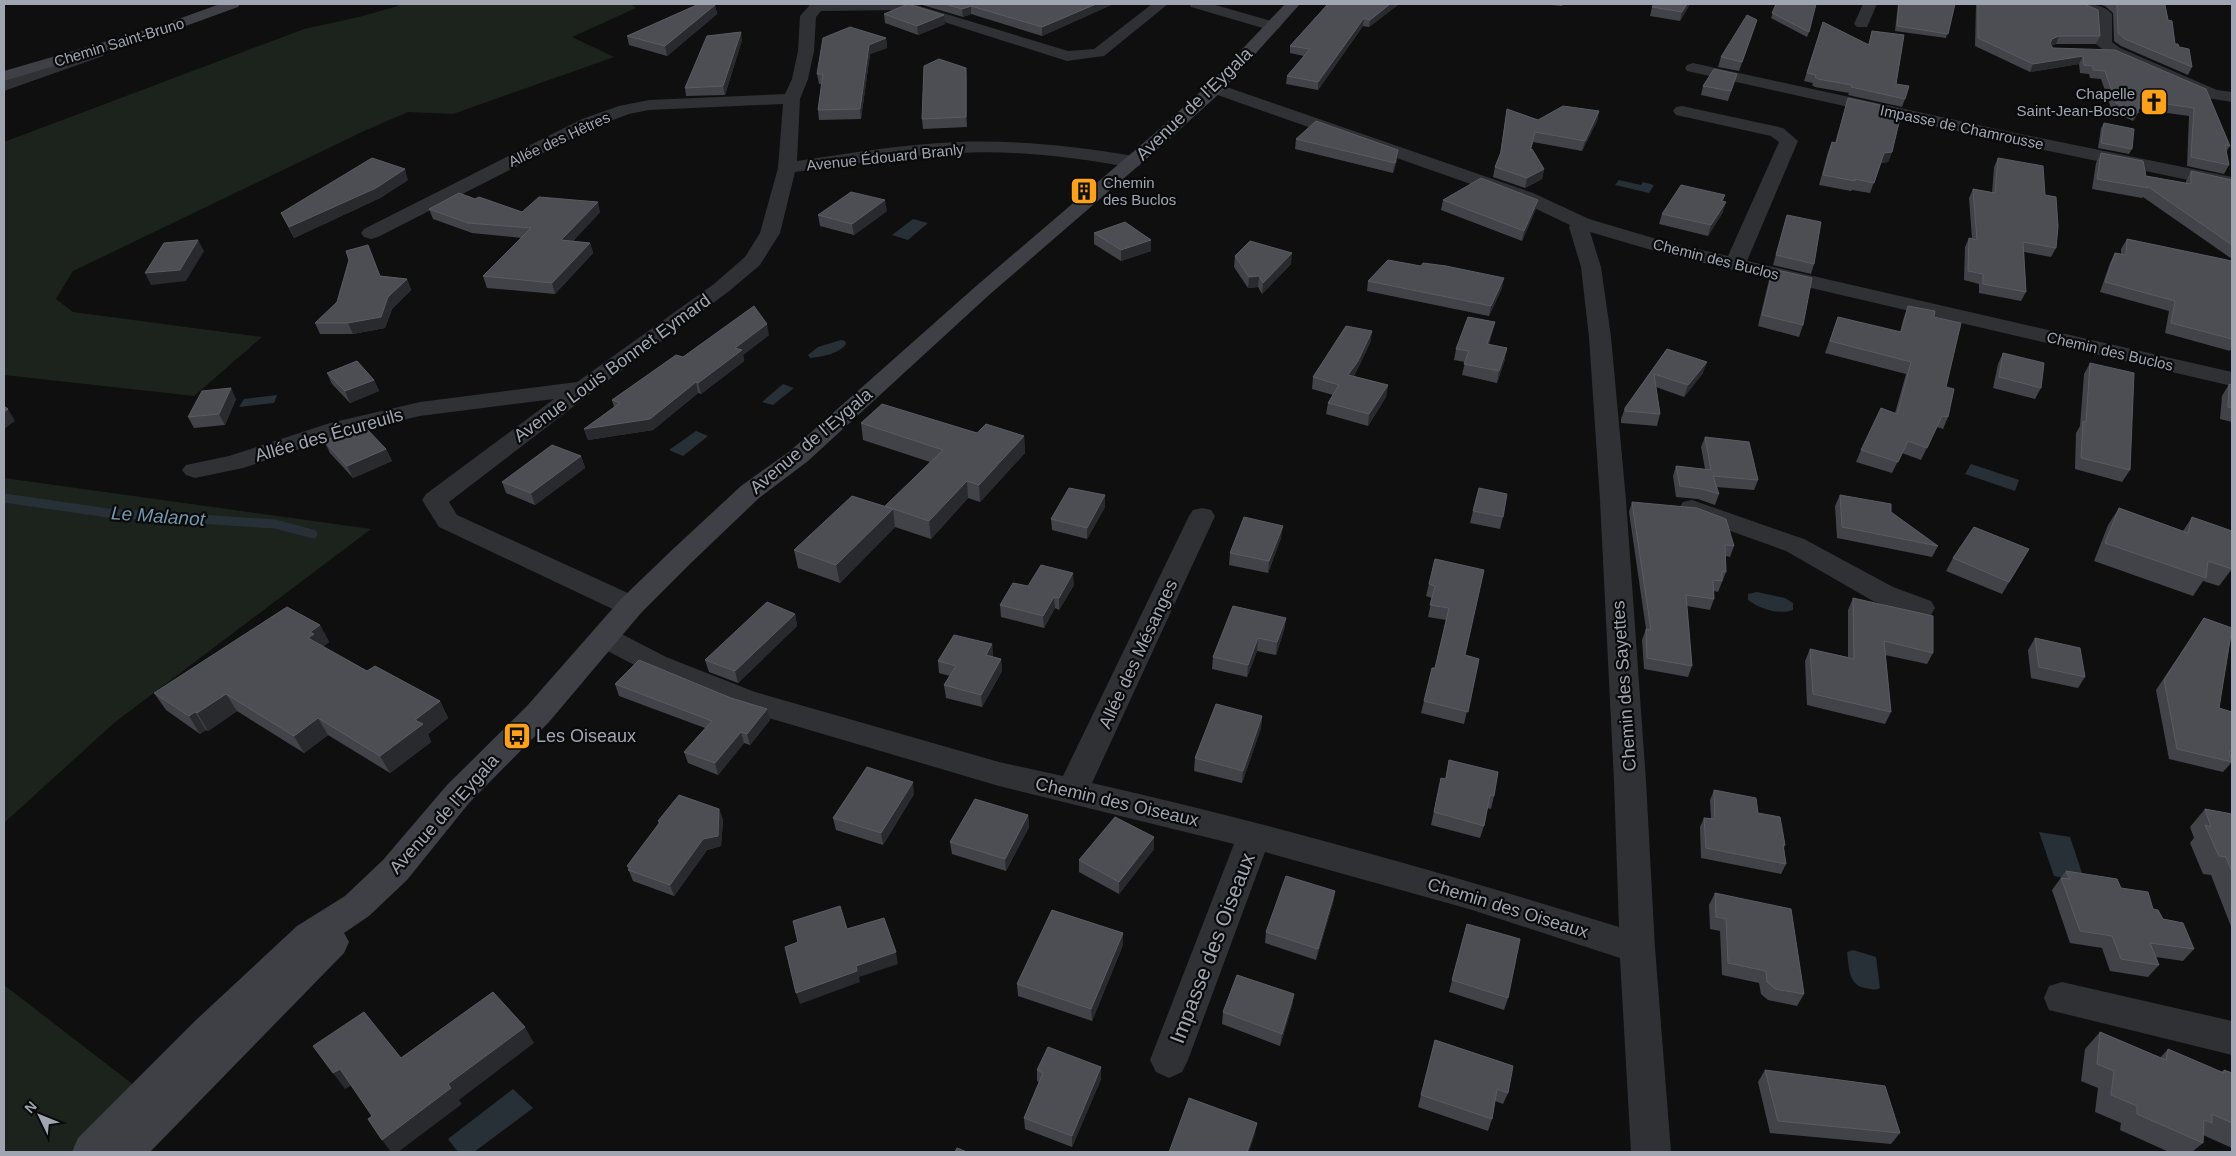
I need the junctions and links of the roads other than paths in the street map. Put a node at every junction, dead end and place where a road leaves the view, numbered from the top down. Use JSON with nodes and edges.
{"nodes":[{"id":1,"x":233,"y":4,"type":"edge"},
{"id":2,"x":1160,"y":4,"type":"edge"},
{"id":3,"x":1196,"y":4,"type":"edge"},
{"id":4,"x":1294,"y":4,"type":"edge"},
{"id":5,"x":1870,"y":4,"type":"edge"},
{"id":6,"x":2081,"y":4,"type":"edge"},
{"id":7,"x":816,"y":6,"type":"edge"},
{"id":8,"x":1862,"y":24,"type":"dead end"},
{"id":9,"x":1273,"y":26,"type":"junction"},
{"id":10,"x":98,"y":50,"type":"junction"},
{"id":11,"x":2085,"y":51,"type":"edge"},
{"id":12,"x":2114,"y":51,"type":"junction"},
{"id":13,"x":1693,"y":68,"type":"dead end"},
{"id":14,"x":4,"y":76,"type":"edge"},
{"id":15,"x":4,"y":86,"type":"edge"},
{"id":16,"x":1215,"y":88,"type":"junction"},
{"id":17,"x":2232,"y":97,"type":"edge"},
{"id":18,"x":792,"y":99,"type":"junction"},
{"id":19,"x":1682,"y":111,"type":"dead end"},
{"id":20,"x":1133,"y":162,"type":"junction"},
{"id":21,"x":787,"y":168,"type":"junction"},
{"id":22,"x":2232,"y":183,"type":"edge"},
{"id":23,"x":1582,"y":223,"type":"junction"},
{"id":24,"x":371,"y":234,"type":"dead end"},
{"id":25,"x":1736,"y":264,"type":"junction"},
{"id":26,"x":2232,"y":379,"type":"edge"},
{"id":27,"x":583,"y":388,"type":"junction"},
{"id":28,"x":195,"y":470,"type":"dead end"},
{"id":29,"x":1670,"y":506,"type":"edge"},
{"id":30,"x":1202,"y":516,"type":"dead end"},
{"id":31,"x":631,"y":606,"type":"junction"},
{"id":32,"x":1922,"y":608,"type":"dead end"},
{"id":33,"x":604,"y":637,"type":"junction"},
{"id":34,"x":1072,"y":791,"type":"junction"},
{"id":35,"x":1254,"y":836,"type":"junction"},
{"id":36,"x":357,"y":906,"type":"junction"},
{"id":37,"x":1637,"y":948,"type":"junction"},
{"id":38,"x":2062,"y":998,"type":"dead end"},
{"id":39,"x":2232,"y":1038,"type":"edge"},
{"id":40,"x":1169,"y":1060,"type":"dead end"},
{"id":41,"x":92,"y":1152,"type":"edge"},
{"id":42,"x":123,"y":1152,"type":"edge"},
{"id":43,"x":1650,"y":1152,"type":"edge"}],
"edges":[{"from":1,"to":10,"type":"street","name":"Chemin Saint-Bruno"},
{"from":2,"to":7,"type":"street"},
{"from":3,"to":9,"type":"street"},
{"from":4,"to":9,"type":"street","name":"Avenue de l'Eygala"},
{"from":5,"to":8,"type":"street"},
{"from":6,"to":12,"type":"street"},
{"from":7,"to":18,"type":"street","name":"Avenue Louis Bonnet Eymard"},
{"from":9,"to":16,"type":"street","name":"Avenue de l'Eygala"},
{"from":10,"to":14,"type":"street","name":"Chemin Saint-Bruno"},
{"from":10,"to":15,"type":"street"},
{"from":11,"to":12,"type":"street"},
{"from":12,"to":17,"type":"street"},
{"from":13,"to":22,"type":"street","name":"Impasse de Chamrousse"},
{"from":16,"to":20,"type":"street","name":"Avenue de l'Eygala"},
{"from":16,"to":23,"type":"street","name":"Chemin des Buclos"},
{"from":18,"to":21,"type":"street","name":"Avenue Louis Bonnet Eymard"},
{"from":18,"to":24,"type":"street","name":"Allée des Hêtres"},
{"from":19,"to":25,"type":"street"},
{"from":20,"to":21,"type":"street","name":"Avenue Édouard Branly"},
{"from":20,"to":31,"type":"street","name":"Avenue de l'Eygala"},
{"from":21,"to":27,"type":"street","name":"Avenue Louis Bonnet Eymard"},
{"from":23,"to":25,"type":"street","name":"Chemin des Buclos"},
{"from":23,"to":37,"type":"street","name":"Chemin des Sayettes"},
{"from":25,"to":26,"type":"street","name":"Chemin des Buclos"},
{"from":27,"to":28,"type":"street","name":"Allée des Écureuils"},
{"from":27,"to":31,"type":"street","name":"Avenue Louis Bonnet Eymard"},
{"from":29,"to":32,"type":"street"},
{"from":30,"to":34,"type":"street","name":"Allée des Mésanges"},
{"from":31,"to":33,"type":"street","name":"Avenue de l'Eygala"},
{"from":33,"to":34,"type":"street","name":"Chemin des Oiseaux"},
{"from":33,"to":36,"type":"street","name":"Avenue de l'Eygala"},
{"from":34,"to":35,"type":"street","name":"Chemin des Oiseaux"},
{"from":35,"to":37,"type":"street","name":"Chemin des Oiseaux"},
{"from":35,"to":40,"type":"street","name":"Impasse des Oiseaux"},
{"from":36,"to":41,"type":"street","name":"Avenue de l'Eygala"},
{"from":36,"to":42,"type":"street","name":"Avenue de l'Eygala"},
{"from":37,"to":43,"type":"street","name":"Chemin des Sayettes"},
{"from":38,"to":39,"type":"street"}]}
